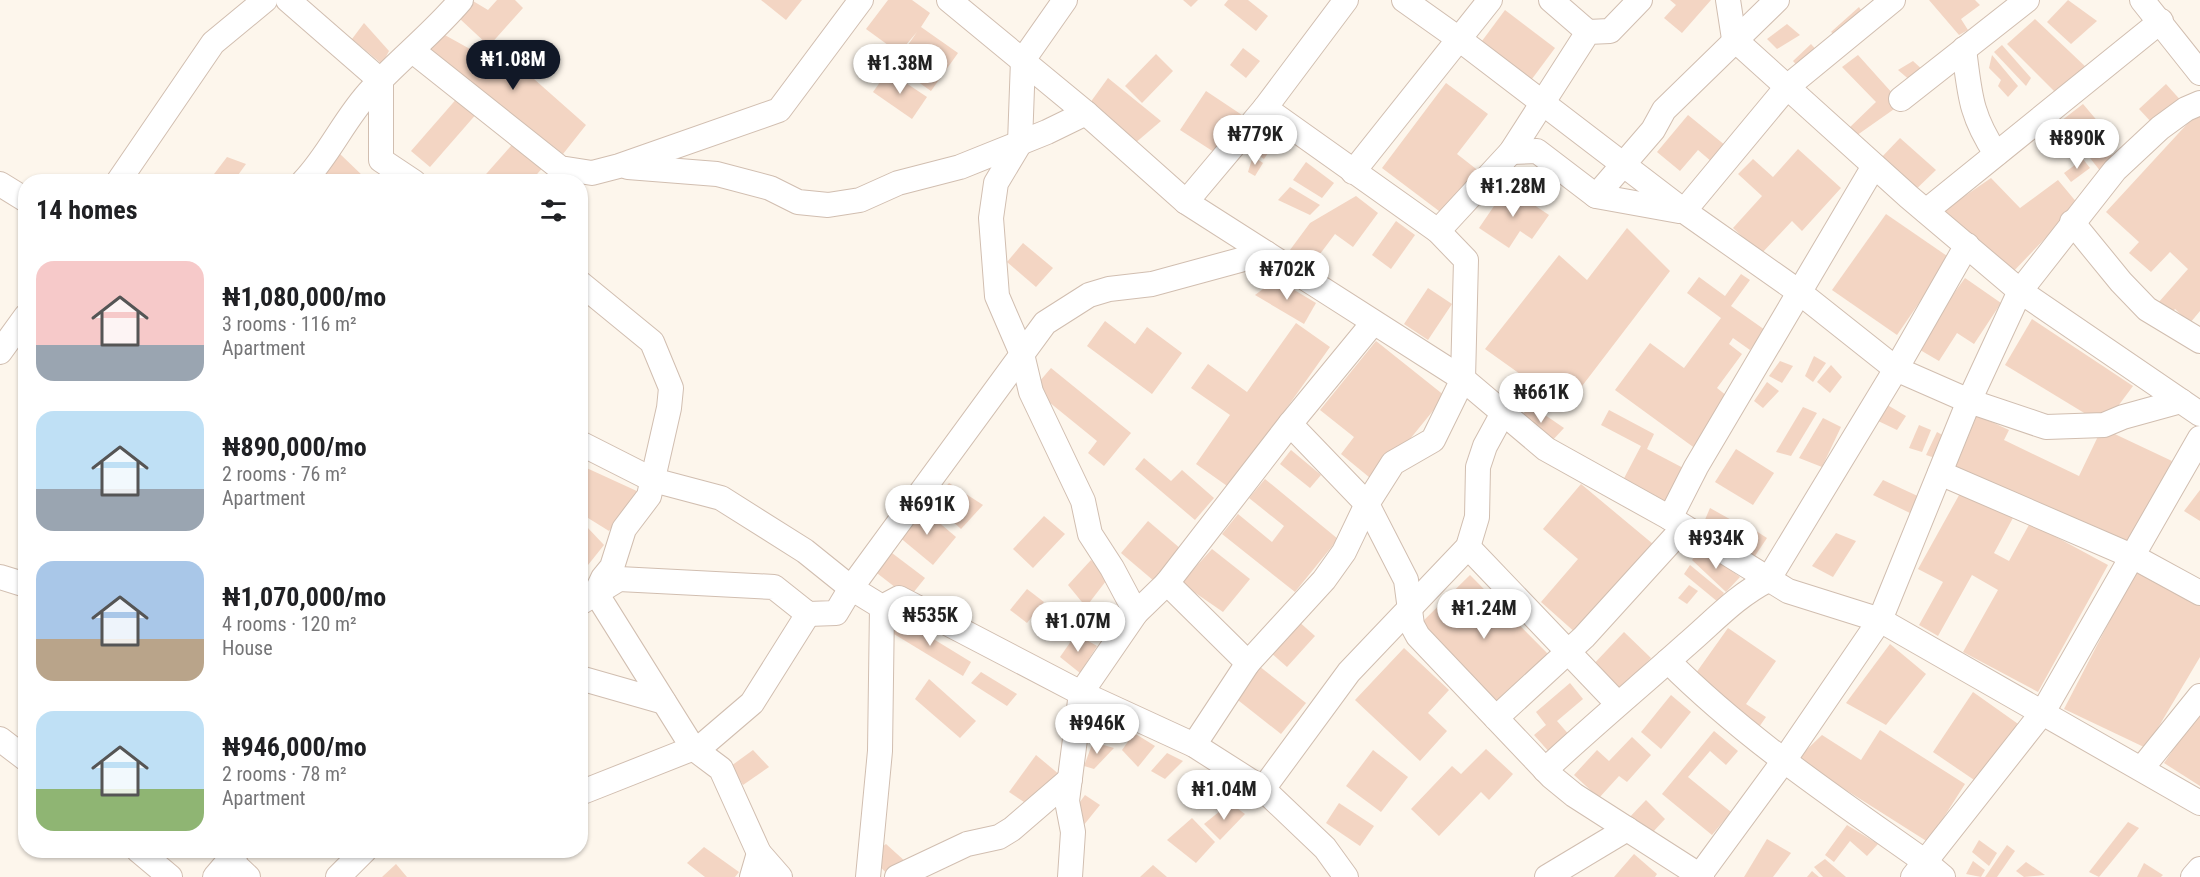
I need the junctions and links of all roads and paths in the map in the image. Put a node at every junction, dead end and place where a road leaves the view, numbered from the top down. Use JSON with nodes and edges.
{"nodes":[{"id":1,"x":265,"y":0,"type":"edge"},
{"id":2,"x":288,"y":0,"type":"edge"},
{"id":3,"x":461,"y":0,"type":"edge"},
{"id":4,"x":861,"y":0,"type":"edge"},
{"id":5,"x":949,"y":0,"type":"edge"},
{"id":6,"x":1065,"y":0,"type":"edge"},
{"id":7,"x":1346,"y":0,"type":"edge"},
{"id":8,"x":1404,"y":0,"type":"edge"},
{"id":9,"x":1490,"y":0,"type":"edge"},
{"id":10,"x":1551,"y":0,"type":"edge"},
{"id":11,"x":1640,"y":0,"type":"edge"},
{"id":12,"x":1728,"y":0,"type":"edge"},
{"id":13,"x":1776,"y":0,"type":"edge"},
{"id":14,"x":1893,"y":0,"type":"edge"},
{"id":15,"x":2027,"y":0,"type":"edge"},
{"id":16,"x":2142,"y":0,"type":"edge"},
{"id":17,"x":2161,"y":21,"type":"junction"},
{"id":18,"x":1588,"y":32,"type":"junction"},
{"id":19,"x":1459,"y":39,"type":"junction"},
{"id":20,"x":1734,"y":39,"type":"junction"},
{"id":21,"x":1964,"y":49,"type":"junction"},
{"id":22,"x":413,"y":51,"type":"junction"},
{"id":23,"x":1023,"y":60,"type":"junction"},
{"id":24,"x":2200,"y":73,"type":"edge"},
{"id":25,"x":381,"y":81,"type":"junction"},
{"id":26,"x":1787,"y":87,"type":"junction"},
{"id":27,"x":1901,"y":99,"type":"dead end"},
{"id":28,"x":1543,"y":103,"type":"junction"},
{"id":29,"x":2200,"y":103,"type":"edge"},
{"id":30,"x":1265,"y":108,"type":"junction"},
{"id":31,"x":1086,"y":113,"type":"junction"},
{"id":32,"x":1020,"y":143,"type":"junction"},
{"id":33,"x":1511,"y":152,"type":"junction"},
{"id":34,"x":1996,"y":154,"type":"junction"},
{"id":35,"x":1623,"y":165,"type":"junction"},
{"id":36,"x":619,"y":166,"type":"junction"},
{"id":37,"x":1874,"y":166,"type":"junction"},
{"id":38,"x":1353,"y":172,"type":"junction"},
{"id":39,"x":123,"y":174,"type":"edge"},
{"id":40,"x":310,"y":174,"type":"edge"},
{"id":41,"x":402,"y":174,"type":"edge"},
{"id":42,"x":576,"y":174,"type":"edge"},
{"id":43,"x":588,"y":177,"type":"edge"},
{"id":44,"x":0,"y":184,"type":"edge"},
{"id":45,"x":18,"y":195,"type":"edge"},
{"id":46,"x":1596,"y":196,"type":"junction"},
{"id":47,"x":1186,"y":202,"type":"junction"},
{"id":48,"x":1926,"y":210,"type":"junction"},
{"id":49,"x":1684,"y":212,"type":"junction"},
{"id":50,"x":2072,"y":222,"type":"junction"},
{"id":51,"x":1438,"y":231,"type":"junction"},
{"id":52,"x":1967,"y":245,"type":"junction"},
{"id":53,"x":1266,"y":253,"type":"junction"},
{"id":54,"x":588,"y":290,"type":"edge"},
{"id":55,"x":2020,"y":291,"type":"junction"},
{"id":56,"x":1799,"y":292,"type":"junction"},
{"id":57,"x":1372,"y":323,"type":"junction"},
{"id":58,"x":18,"y":327,"type":"edge"},
{"id":59,"x":2200,"y":341,"type":"edge"},
{"id":60,"x":0,"y":352,"type":"edge"},
{"id":61,"x":1022,"y":354,"type":"junction"},
{"id":62,"x":1896,"y":369,"type":"junction"},
{"id":63,"x":1463,"y":379,"type":"junction"},
{"id":64,"x":1968,"y":401,"type":"junction"},
{"id":65,"x":2191,"y":408,"type":"edge"},
{"id":66,"x":1503,"y":413,"type":"junction"},
{"id":67,"x":1290,"y":424,"type":"junction"},
{"id":68,"x":2200,"y":438,"type":"edge"},
{"id":69,"x":588,"y":447,"type":"edge"},
{"id":70,"x":1940,"y":473,"type":"junction"},
{"id":71,"x":653,"y":480,"type":"junction"},
{"id":72,"x":1367,"y":504,"type":"junction"},
{"id":73,"x":1677,"y":522,"type":"junction"},
{"id":74,"x":1468,"y":547,"type":"junction"},
{"id":75,"x":2134,"y":557,"type":"junction"},
{"id":76,"x":0,"y":577,"type":"edge"},
{"id":77,"x":1768,"y":580,"type":"junction"},
{"id":78,"x":18,"y":583,"type":"edge"},
{"id":79,"x":1167,"y":583,"type":"junction"},
{"id":80,"x":851,"y":588,"type":"junction"},
{"id":81,"x":2200,"y":593,"type":"edge"},
{"id":82,"x":588,"y":598,"type":"edge"},
{"id":83,"x":882,"y":607,"type":"junction"},
{"id":84,"x":1411,"y":609,"type":"junction"},
{"id":85,"x":1136,"y":613,"type":"junction"},
{"id":86,"x":808,"y":614,"type":"junction"},
{"id":87,"x":1880,"y":620,"type":"junction"},
{"id":88,"x":1567,"y":653,"type":"junction"},
{"id":89,"x":1668,"y":661,"type":"junction"},
{"id":90,"x":1248,"y":663,"type":"junction"},
{"id":91,"x":588,"y":680,"type":"edge"},
{"id":92,"x":1081,"y":693,"type":"junction"},
{"id":93,"x":2200,"y":696,"type":"edge"},
{"id":94,"x":664,"y":702,"type":"junction"},
{"id":95,"x":1617,"y":703,"type":"junction"},
{"id":96,"x":2043,"y":712,"type":"junction"},
{"id":97,"x":1496,"y":718,"type":"junction"},
{"id":98,"x":0,"y":739,"type":"edge"},
{"id":99,"x":1194,"y":745,"type":"junction"},
{"id":100,"x":693,"y":748,"type":"junction"},
{"id":101,"x":18,"y":753,"type":"edge"},
{"id":102,"x":1783,"y":762,"type":"junction"},
{"id":103,"x":2142,"y":768,"type":"junction"},
{"id":104,"x":1545,"y":770,"type":"junction"},
{"id":105,"x":1070,"y":779,"type":"junction"},
{"id":106,"x":1263,"y":789,"type":"junction"},
{"id":107,"x":588,"y":790,"type":"edge"},
{"id":108,"x":2200,"y":802,"type":"edge"},
{"id":109,"x":1627,"y":829,"type":"junction"},
{"id":110,"x":759,"y":853,"type":"junction"},
{"id":111,"x":148,"y":858,"type":"edge"},
{"id":112,"x":357,"y":858,"type":"edge"},
{"id":113,"x":228,"y":863,"type":"edge"},
{"id":114,"x":1919,"y":869,"type":"edge"},
{"id":115,"x":2200,"y":869,"type":"edge"},
{"id":116,"x":1701,"y":876,"type":"edge"},
{"id":117,"x":171,"y":877,"type":"edge"},
{"id":118,"x":248,"y":877,"type":"edge"},
{"id":119,"x":338,"y":877,"type":"edge"},
{"id":120,"x":752,"y":877,"type":"edge"},
{"id":121,"x":780,"y":877,"type":"edge"},
{"id":122,"x":868,"y":877,"type":"edge"},
{"id":123,"x":897,"y":877,"type":"edge"},
{"id":124,"x":1070,"y":877,"type":"edge"},
{"id":125,"x":1346,"y":877,"type":"edge"},
{"id":126,"x":1547,"y":877,"type":"edge"},
{"id":127,"x":1943,"y":877,"type":"edge"},
{"id":128,"x":2193,"y":877,"type":"edge"}],
"edges":[{"from":1,"to":39,"type":"street"},
{"from":2,"to":25,"type":"street"},
{"from":3,"to":22,"type":"street"},
{"from":4,"to":36,"type":"street"},
{"from":5,"to":23,"type":"street"},
{"from":6,"to":23,"type":"street"},
{"from":7,"to":30,"type":"street"},
{"from":8,"to":19,"type":"street"},
{"from":9,"to":19,"type":"street"},
{"from":10,"to":18,"type":"street"},
{"from":11,"to":18,"type":"street"},
{"from":12,"to":20,"type":"street"},
{"from":13,"to":20,"type":"street"},
{"from":14,"to":26,"type":"street"},
{"from":15,"to":21,"type":"street"},
{"from":16,"to":17,"type":"street"},
{"from":17,"to":24,"type":"street"},
{"from":17,"to":34,"type":"street"},
{"from":18,"to":28,"type":"street"},
{"from":19,"to":28,"type":"street"},
{"from":19,"to":38,"type":"street"},
{"from":20,"to":26,"type":"street"},
{"from":20,"to":35,"type":"street"},
{"from":21,"to":27,"type":"street"},
{"from":21,"to":34,"type":"street"},
{"from":22,"to":25,"type":"street"},
{"from":22,"to":42,"type":"street"},
{"from":23,"to":31,"type":"street"},
{"from":23,"to":32,"type":"street"},
{"from":25,"to":40,"type":"street"},
{"from":25,"to":41,"type":"street"},
{"from":26,"to":37,"type":"street"},
{"from":26,"to":49,"type":"street"},
{"from":28,"to":33,"type":"street"},
{"from":28,"to":35,"type":"street"},
{"from":29,"to":50,"type":"street"},
{"from":30,"to":38,"type":"street"},
{"from":30,"to":47,"type":"street"},
{"from":31,"to":32,"type":"street"},
{"from":31,"to":47,"type":"street"},
{"from":32,"to":36,"type":"street"},
{"from":32,"to":61,"type":"street"},
{"from":33,"to":46,"type":"street"},
{"from":33,"to":51,"type":"street"},
{"from":34,"to":48,"type":"street"},
{"from":35,"to":46,"type":"street"},
{"from":35,"to":49,"type":"street"},
{"from":36,"to":43,"type":"street"},
{"from":37,"to":48,"type":"street"},
{"from":37,"to":56,"type":"street"},
{"from":38,"to":51,"type":"street"},
{"from":44,"to":45,"type":"street"},
{"from":46,"to":49,"type":"street"},
{"from":47,"to":53,"type":"street"},
{"from":48,"to":52,"type":"street"},
{"from":49,"to":56,"type":"street"},
{"from":50,"to":55,"type":"street"},
{"from":50,"to":59,"type":"street"},
{"from":51,"to":63,"type":"street"},
{"from":52,"to":55,"type":"street"},
{"from":52,"to":62,"type":"street"},
{"from":53,"to":57,"type":"street"},
{"from":53,"to":61,"type":"street"},
{"from":54,"to":71,"type":"street"},
{"from":55,"to":64,"type":"street"},
{"from":55,"to":65,"type":"street"},
{"from":56,"to":62,"type":"street"},
{"from":56,"to":73,"type":"street"},
{"from":57,"to":63,"type":"street"},
{"from":57,"to":67,"type":"street"},
{"from":58,"to":60,"type":"street"},
{"from":61,"to":80,"type":"street"},
{"from":61,"to":85,"type":"street"},
{"from":62,"to":64,"type":"street"},
{"from":62,"to":77,"type":"street"},
{"from":63,"to":66,"type":"street"},
{"from":63,"to":72,"type":"street"},
{"from":64,"to":65,"type":"street"},
{"from":64,"to":70,"type":"street"},
{"from":66,"to":73,"type":"street"},
{"from":66,"to":74,"type":"street"},
{"from":67,"to":72,"type":"street"},
{"from":67,"to":79,"type":"street"},
{"from":68,"to":75,"type":"street"},
{"from":69,"to":71,"type":"street"},
{"from":70,"to":75,"type":"street"},
{"from":70,"to":87,"type":"street"},
{"from":71,"to":80,"type":"street"},
{"from":71,"to":82,"type":"street"},
{"from":72,"to":84,"type":"street"},
{"from":72,"to":90,"type":"street"},
{"from":73,"to":77,"type":"street"},
{"from":73,"to":88,"type":"street"},
{"from":74,"to":84,"type":"street"},
{"from":74,"to":88,"type":"street"},
{"from":75,"to":81,"type":"street"},
{"from":75,"to":96,"type":"street"},
{"from":76,"to":78,"type":"street"},
{"from":77,"to":87,"type":"street"},
{"from":77,"to":89,"type":"street"},
{"from":79,"to":85,"type":"street"},
{"from":79,"to":90,"type":"street"},
{"from":80,"to":83,"type":"street"},
{"from":80,"to":86,"type":"street"},
{"from":82,"to":86,"type":"street"},
{"from":82,"to":94,"type":"street"},
{"from":83,"to":92,"type":"street"},
{"from":83,"to":122,"type":"street"},
{"from":84,"to":97,"type":"street"},
{"from":84,"to":106,"type":"street"},
{"from":85,"to":92,"type":"street"},
{"from":86,"to":100,"type":"street"},
{"from":87,"to":96,"type":"street"},
{"from":87,"to":102,"type":"street"},
{"from":88,"to":95,"type":"street"},
{"from":88,"to":97,"type":"street"},
{"from":89,"to":95,"type":"street"},
{"from":89,"to":102,"type":"street"},
{"from":90,"to":99,"type":"street"},
{"from":91,"to":94,"type":"street"},
{"from":92,"to":99,"type":"street"},
{"from":92,"to":105,"type":"street"},
{"from":93,"to":103,"type":"street"},
{"from":94,"to":100,"type":"street"},
{"from":95,"to":104,"type":"street"},
{"from":96,"to":103,"type":"street"},
{"from":96,"to":114,"type":"street"},
{"from":97,"to":104,"type":"street"},
{"from":98,"to":101,"type":"street"},
{"from":99,"to":106,"type":"street"},
{"from":100,"to":107,"type":"street"},
{"from":100,"to":110,"type":"street"},
{"from":102,"to":114,"type":"street"},
{"from":102,"to":116,"type":"street"},
{"from":103,"to":108,"type":"street"},
{"from":104,"to":109,"type":"street"},
{"from":105,"to":123,"type":"street"},
{"from":105,"to":124,"type":"street"},
{"from":106,"to":125,"type":"street"},
{"from":109,"to":116,"type":"street"},
{"from":109,"to":126,"type":"street"},
{"from":110,"to":120,"type":"street"},
{"from":110,"to":121,"type":"street"},
{"from":111,"to":117,"type":"street"},
{"from":112,"to":119,"type":"street"},
{"from":113,"to":118,"type":"street"},
{"from":114,"to":127,"type":"street"},
{"from":115,"to":128,"type":"street"}]}
